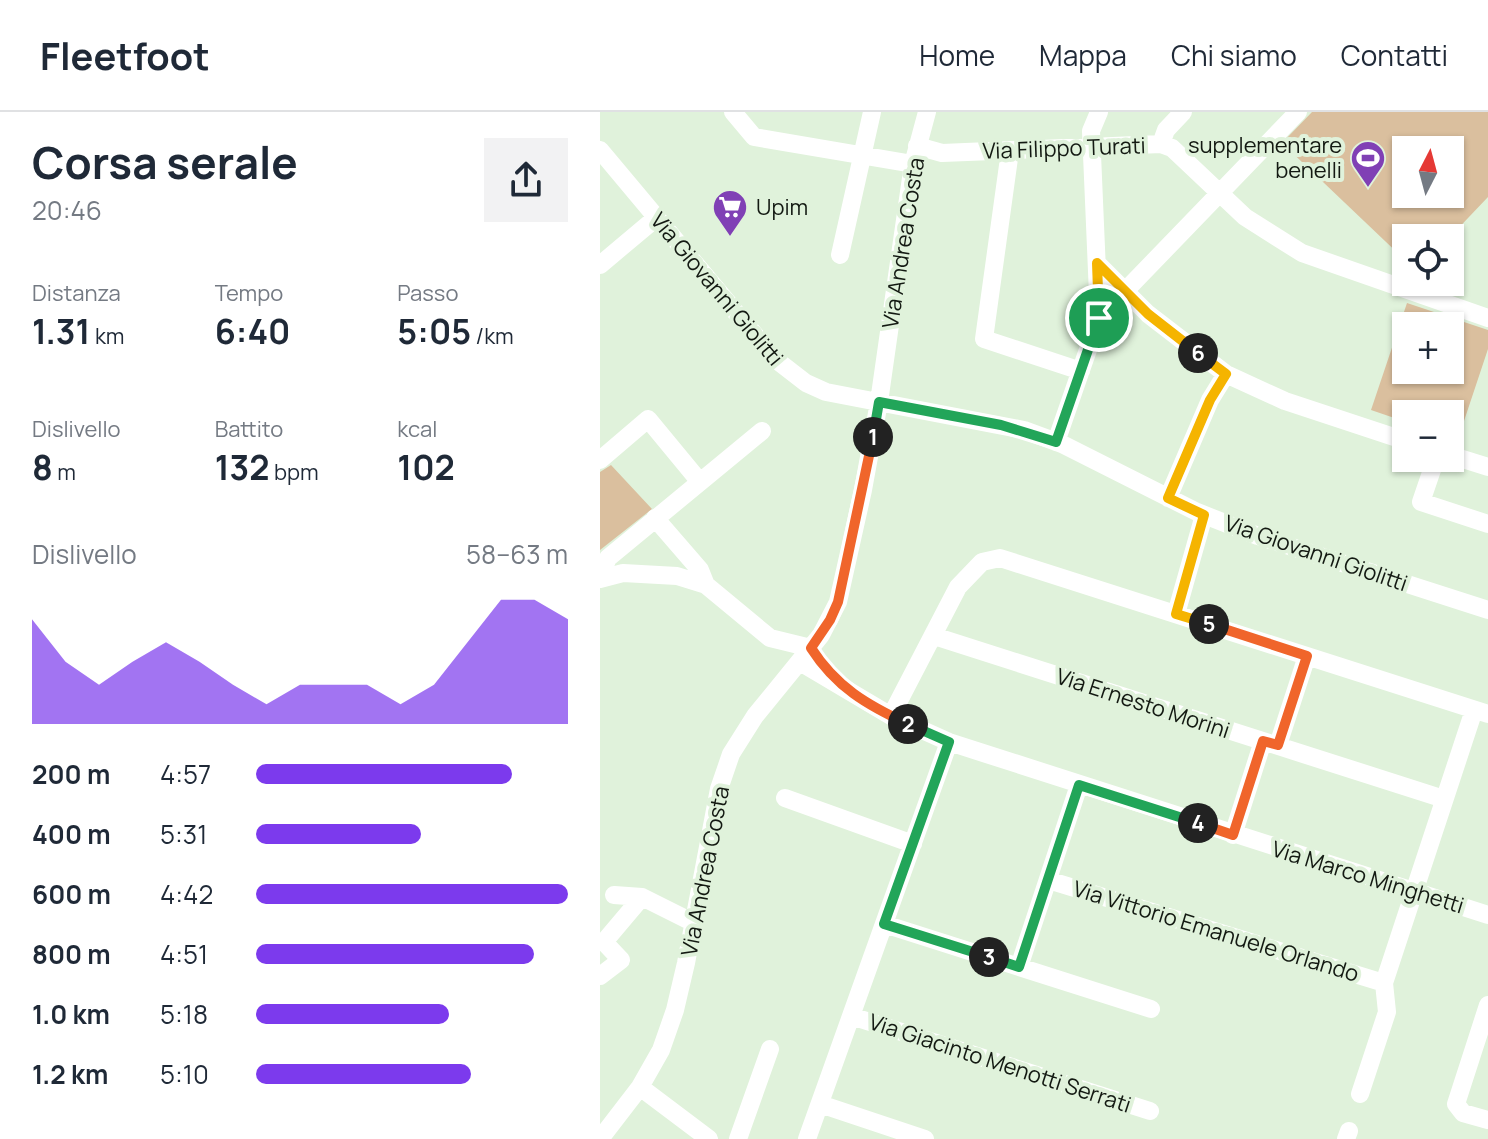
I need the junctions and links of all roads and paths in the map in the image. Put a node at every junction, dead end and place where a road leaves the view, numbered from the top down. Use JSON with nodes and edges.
{"nodes":[{"id":1,"x":733,"y":112,"type":"edge"},
{"id":2,"x":872,"y":112,"type":"edge"},
{"id":3,"x":927,"y":112,"type":"edge"},
{"id":4,"x":1099,"y":112,"type":"edge"},
{"id":5,"x":1183,"y":112,"type":"edge"},
{"id":6,"x":1298,"y":112,"type":"edge"},
{"id":7,"x":1161,"y":144,"type":"junction"},
{"id":8,"x":1092,"y":146,"type":"junction"},
{"id":9,"x":600,"y":150,"type":"edge"},
{"id":10,"x":1010,"y":151,"type":"junction"},
{"id":11,"x":861,"y":154,"type":"junction"},
{"id":12,"x":915,"y":155,"type":"junction"},
{"id":13,"x":1220,"y":194,"type":"junction"},
{"id":14,"x":656,"y":218,"type":"junction"},
{"id":15,"x":840,"y":255,"type":"dead end"},
{"id":16,"x":1097,"y":263,"type":"junction"},
{"id":17,"x":600,"y":265,"type":"edge"},
{"id":18,"x":1124,"y":291,"type":"junction"},
{"id":19,"x":1099,"y":318,"type":"junction"},
{"id":20,"x":1488,"y":318,"type":"edge"},
{"id":21,"x":1081,"y":371,"type":"junction"},
{"id":22,"x":1226,"y":374,"type":"junction"},
{"id":23,"x":879,"y":402,"type":"junction"},
{"id":24,"x":762,"y":431,"type":"dead end"},
{"id":25,"x":1392,"y":436,"type":"edge"},
{"id":26,"x":1056,"y":442,"type":"junction"},
{"id":27,"x":1464,"y":459,"type":"edge"},
{"id":28,"x":600,"y":460,"type":"edge"},
{"id":29,"x":1488,"y":467,"type":"edge"},
{"id":30,"x":1431,"y":472,"type":"edge"},
{"id":31,"x":700,"y":482,"type":"junction"},
{"id":32,"x":1168,"y":498,"type":"junction"},
{"id":33,"x":1204,"y":515,"type":"junction"},
{"id":34,"x":655,"y":518,"type":"junction"},
{"id":35,"x":1488,"y":524,"type":"edge"},
{"id":36,"x":600,"y":578,"type":"edge"},
{"id":37,"x":706,"y":585,"type":"junction"},
{"id":38,"x":1488,"y":610,"type":"edge"},
{"id":39,"x":1176,"y":614,"type":"junction"},
{"id":40,"x":934,"y":636,"type":"junction"},
{"id":41,"x":806,"y":655,"type":"junction"},
{"id":42,"x":1307,"y":656,"type":"junction"},
{"id":43,"x":1481,"y":712,"type":"edge"},
{"id":44,"x":891,"y":716,"type":"junction"},
{"id":45,"x":949,"y":742,"type":"junction"},
{"id":46,"x":1270,"y":743,"type":"junction"},
{"id":47,"x":1079,"y":785,"type":"junction"},
{"id":48,"x":785,"y":798,"type":"dead end"},
{"id":49,"x":1444,"y":799,"type":"junction"},
{"id":50,"x":1233,"y":835,"type":"junction"},
{"id":51,"x":913,"y":844,"type":"junction"},
{"id":52,"x":1048,"y":880,"type":"junction"},
{"id":53,"x":1414,"y":891,"type":"junction"},
{"id":54,"x":614,"y":895,"type":"dead end"},
{"id":55,"x":642,"y":897,"type":"junction"},
{"id":56,"x":1488,"y":915,"type":"edge"},
{"id":57,"x":694,"y":923,"type":"junction"},
{"id":58,"x":884,"y":924,"type":"junction"},
{"id":59,"x":1019,"y":967,"type":"junction"},
{"id":60,"x":600,"y":976,"type":"edge"},
{"id":61,"x":1384,"y":983,"type":"junction"},
{"id":62,"x":1151,"y":1009,"type":"dead end"},
{"id":63,"x":1487,"y":1009,"type":"edge"},
{"id":64,"x":851,"y":1016,"type":"junction"},
{"id":65,"x":770,"y":1049,"type":"dead end"},
{"id":66,"x":640,"y":1087,"type":"junction"},
{"id":67,"x":1360,"y":1094,"type":"dead end"},
{"id":68,"x":820,"y":1104,"type":"junction"},
{"id":69,"x":1150,"y":1111,"type":"dead end"},
{"id":70,"x":1488,"y":1120,"type":"edge"},
{"id":71,"x":603,"y":1133,"type":"edge"},
{"id":72,"x":709,"y":1139,"type":"edge"},
{"id":73,"x":738,"y":1139,"type":"edge"},
{"id":74,"x":807,"y":1139,"type":"edge"},
{"id":75,"x":925,"y":1139,"type":"edge"}],
"edges":[{"from":1,"to":11,"type":"street","name":"Via Filippo Turati"},
{"from":2,"to":11,"type":"street"},
{"from":3,"to":12,"type":"street","name":"Via Andrea Costa"},
{"from":4,"to":8,"type":"street"},
{"from":5,"to":7,"type":"street"},
{"from":6,"to":13,"type":"street"},
{"from":7,"to":8,"type":"street","name":"Via Filippo Turati"},
{"from":7,"to":13,"type":"street","name":"Via Filippo Turati"},
{"from":8,"to":10,"type":"street","name":"Via Filippo Turati"},
{"from":8,"to":16,"type":"street"},
{"from":9,"to":14,"type":"street","name":"Via Giovanni Giolitti"},
{"from":10,"to":12,"type":"street","name":"Via Filippo Turati"},
{"from":10,"to":21,"type":"street"},
{"from":11,"to":12,"type":"street","name":"Via Filippo Turati"},
{"from":11,"to":15,"type":"street"},
{"from":12,"to":23,"type":"street","name":"Via Andrea Costa"},
{"from":13,"to":18,"type":"street"},
{"from":13,"to":20,"type":"street","name":"Via Filippo Turati"},
{"from":14,"to":17,"type":"street"},
{"from":14,"to":23,"type":"street","name":"Via Giovanni Giolitti"},
{"from":16,"to":18,"type":"street"},
{"from":16,"to":19,"type":"street"},
{"from":18,"to":19,"type":"street"},
{"from":18,"to":22,"type":"street"},
{"from":19,"to":21,"type":"street"},
{"from":21,"to":26,"type":"street"},
{"from":22,"to":25,"type":"street"},
{"from":22,"to":32,"type":"street"},
{"from":23,"to":26,"type":"street","name":"Via Giovanni Giolitti"},
{"from":23,"to":41,"type":"street","name":"Via Andrea Costa"},
{"from":24,"to":31,"type":"street"},
{"from":26,"to":32,"type":"street","name":"Via Giovanni Giolitti"},
{"from":27,"to":29,"type":"street"},
{"from":28,"to":31,"type":"street"},
{"from":30,"to":35,"type":"street"},
{"from":31,"to":34,"type":"street"},
{"from":32,"to":33,"type":"street","name":"Via Giovanni Giolitti"},
{"from":33,"to":38,"type":"street","name":"Via Giovanni Giolitti"},
{"from":33,"to":39,"type":"street"},
{"from":34,"to":36,"type":"street"},
{"from":34,"to":37,"type":"street"},
{"from":36,"to":37,"type":"street"},
{"from":37,"to":41,"type":"street"},
{"from":39,"to":40,"type":"street"},
{"from":39,"to":42,"type":"street"},
{"from":40,"to":44,"type":"street"},
{"from":40,"to":46,"type":"street","name":"Via Ernesto Morini"},
{"from":41,"to":44,"type":"street","name":"Via Marco Minghetti"},
{"from":41,"to":57,"type":"street","name":"Via Andrea Costa"},
{"from":42,"to":43,"type":"street"},
{"from":42,"to":46,"type":"street"},
{"from":43,"to":49,"type":"street"},
{"from":44,"to":45,"type":"street","name":"Via Marco Minghetti"},
{"from":45,"to":47,"type":"street","name":"Via Marco Minghetti"},
{"from":45,"to":51,"type":"street"},
{"from":46,"to":49,"type":"street","name":"Via Ernesto Morini"},
{"from":46,"to":50,"type":"street"},
{"from":47,"to":50,"type":"street","name":"Via Marco Minghetti"},
{"from":47,"to":52,"type":"street"},
{"from":48,"to":51,"type":"street"},
{"from":49,"to":53,"type":"street"},
{"from":50,"to":53,"type":"street","name":"Via Marco Minghetti"},
{"from":51,"to":58,"type":"street"},
{"from":52,"to":59,"type":"street"},
{"from":52,"to":61,"type":"street","name":"Via Vittorio Emanuele Orlando"},
{"from":53,"to":56,"type":"street","name":"Via Marco Minghetti"},
{"from":53,"to":61,"type":"street"},
{"from":54,"to":55,"type":"street"},
{"from":55,"to":57,"type":"street"},
{"from":55,"to":60,"type":"street"},
{"from":57,"to":66,"type":"street","name":"Via Andrea Costa"},
{"from":58,"to":59,"type":"street"},
{"from":58,"to":64,"type":"street"},
{"from":59,"to":62,"type":"street"},
{"from":61,"to":67,"type":"street"},
{"from":63,"to":70,"type":"street"},
{"from":64,"to":68,"type":"street"},
{"from":64,"to":69,"type":"street","name":"Via Giacinto Menotti Serrati"},
{"from":65,"to":73,"type":"street"},
{"from":66,"to":71,"type":"street","name":"Via Andrea Costa"},
{"from":66,"to":72,"type":"street"},
{"from":68,"to":74,"type":"street"},
{"from":68,"to":75,"type":"street"}]}
